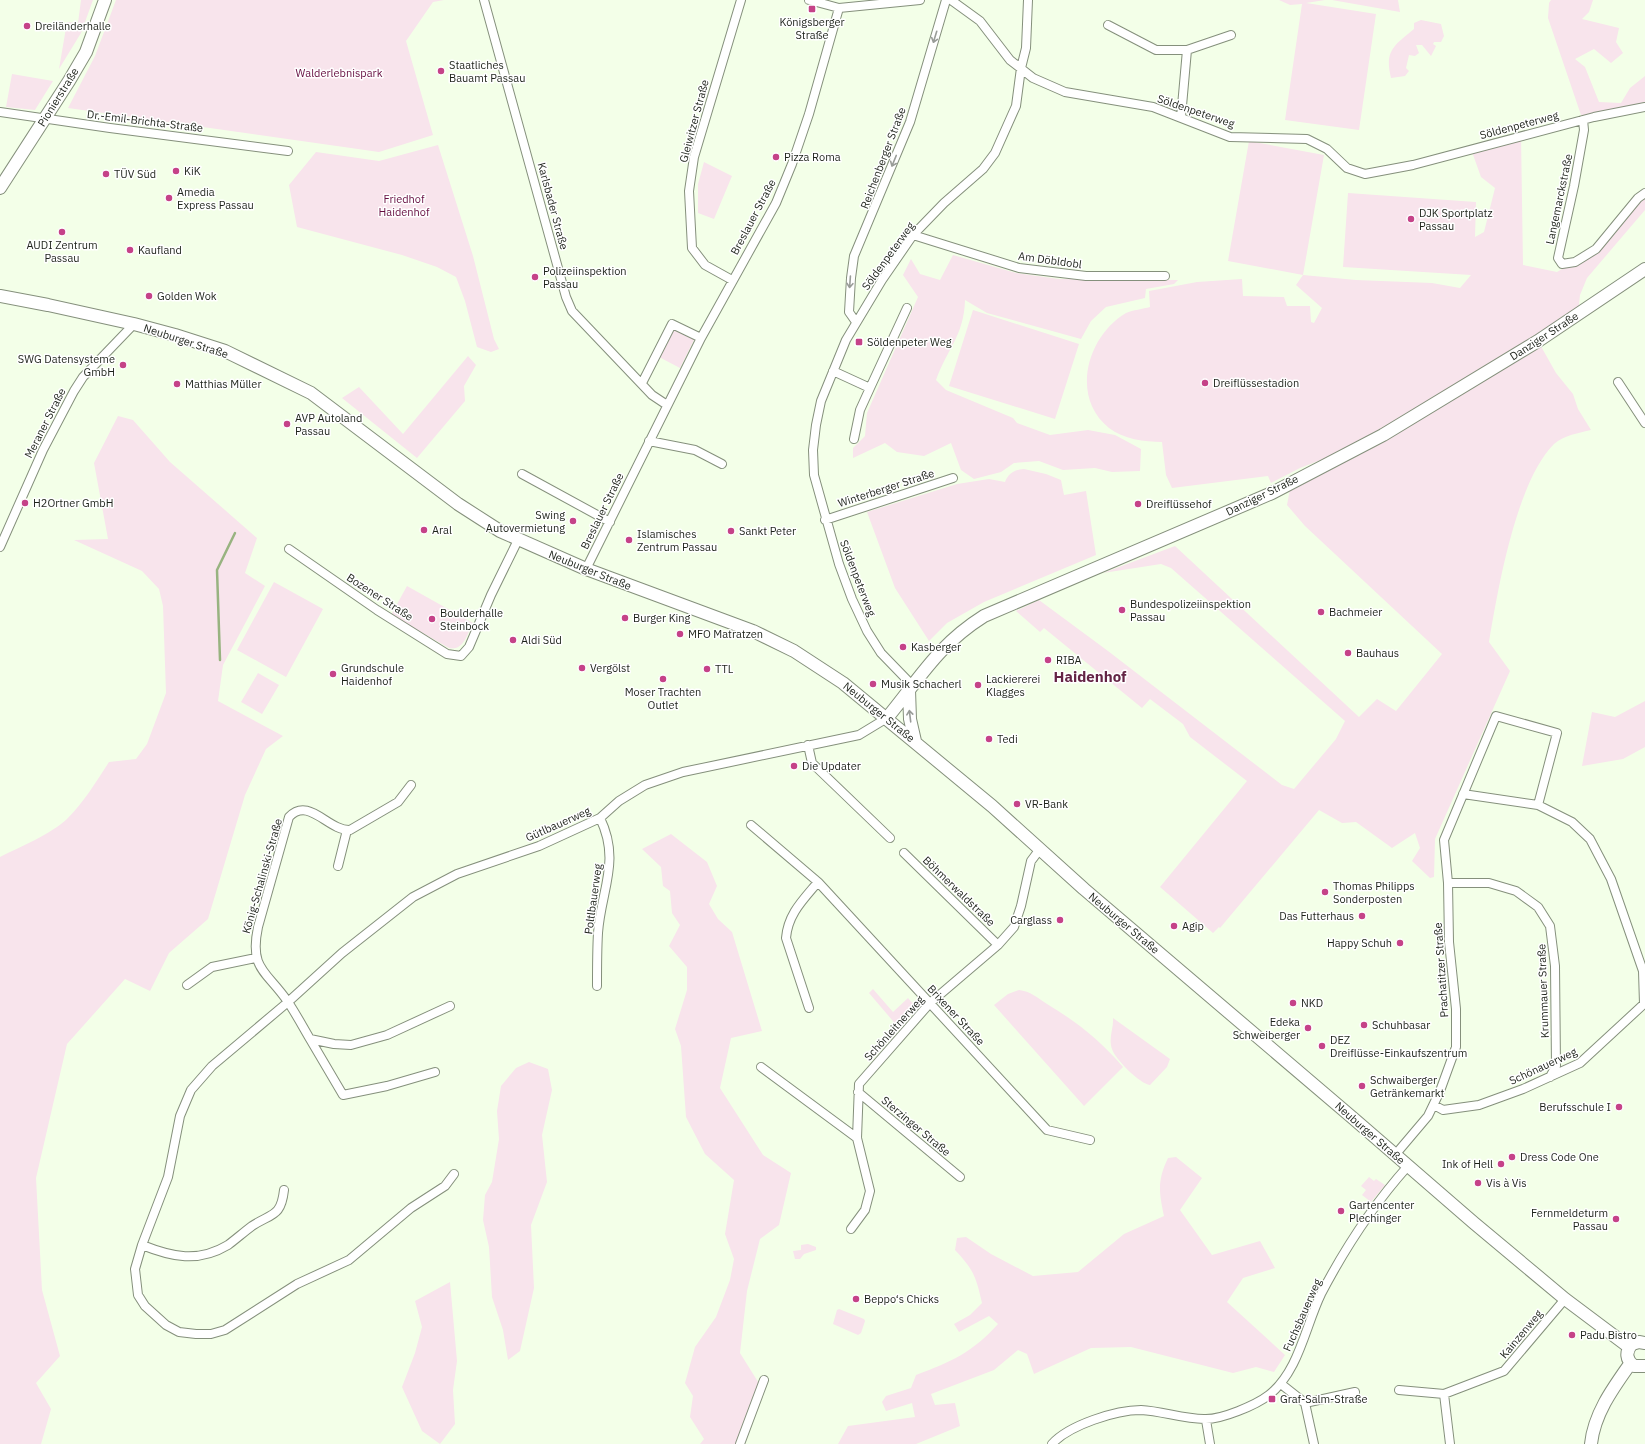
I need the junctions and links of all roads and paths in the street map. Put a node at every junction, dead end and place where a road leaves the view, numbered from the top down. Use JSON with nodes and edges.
{"nodes":[{"id":1,"x":105,"y":0,"type":"edge"},
{"id":2,"x":484,"y":0,"type":"edge"},
{"id":3,"x":741,"y":0,"type":"edge"},
{"id":4,"x":809,"y":0,"type":"edge"},
{"id":5,"x":920,"y":0,"type":"edge"},
{"id":6,"x":946,"y":0,"type":"edge"},
{"id":7,"x":951,"y":0,"type":"edge"},
{"id":8,"x":1028,"y":0,"type":"edge"},
{"id":9,"x":840,"y":8,"type":"junction"},
{"id":10,"x":1108,"y":25,"type":"dead end"},
{"id":11,"x":1231,"y":35,"type":"dead end"},
{"id":12,"x":1188,"y":50,"type":"junction"},
{"id":13,"x":1021,"y":68,"type":"junction"},
{"id":14,"x":1645,"y":107,"type":"edge"},
{"id":15,"x":0,"y":112,"type":"edge"},
{"id":16,"x":1181,"y":117,"type":"junction"},
{"id":17,"x":47,"y":118,"type":"junction"},
{"id":18,"x":1583,"y":120,"type":"junction"},
{"id":19,"x":288,"y":151,"type":"dead end"},
{"id":20,"x":0,"y":188,"type":"edge"},
{"id":21,"x":1645,"y":193,"type":"edge"},
{"id":22,"x":914,"y":235,"type":"junction"},
{"id":23,"x":1645,"y":269,"type":"edge"},
{"id":24,"x":1165,"y":276,"type":"dead end"},
{"id":25,"x":732,"y":280,"type":"junction"},
{"id":26,"x":0,"y":296,"type":"edge"},
{"id":27,"x":907,"y":308,"type":"dead end"},
{"id":28,"x":856,"y":322,"type":"junction"},
{"id":29,"x":134,"y":324,"type":"junction"},
{"id":30,"x":701,"y":338,"type":"junction"},
{"id":31,"x":833,"y":371,"type":"junction"},
{"id":32,"x":1618,"y":382,"type":"dead end"},
{"id":33,"x":642,"y":383,"type":"junction"},
{"id":34,"x":870,"y":388,"type":"junction"},
{"id":35,"x":667,"y":405,"type":"junction"},
{"id":36,"x":1645,"y":423,"type":"edge"},
{"id":37,"x":854,"y":439,"type":"dead end"},
{"id":38,"x":649,"y":441,"type":"junction"},
{"id":39,"x":722,"y":464,"type":"dead end"},
{"id":40,"x":522,"y":474,"type":"dead end"},
{"id":41,"x":953,"y":478,"type":"dead end"},
{"id":42,"x":825,"y":520,"type":"junction"},
{"id":43,"x":610,"y":522,"type":"junction"},
{"id":44,"x":518,"y":540,"type":"junction"},
{"id":45,"x":0,"y":547,"type":"edge"},
{"id":46,"x":289,"y":549,"type":"dead end"},
{"id":47,"x":586,"y":570,"type":"junction"},
{"id":48,"x":910,"y":687,"type":"junction"},
{"id":49,"x":887,"y":718,"type":"junction"},
{"id":50,"x":915,"y":741,"type":"junction"},
{"id":51,"x":808,"y":745,"type":"junction"},
{"id":52,"x":411,"y":785,"type":"dead end"},
{"id":53,"x":1463,"y":794,"type":"junction"},
{"id":54,"x":1538,"y":806,"type":"junction"},
{"id":55,"x":600,"y":818,"type":"junction"},
{"id":56,"x":751,"y":825,"type":"dead end"},
{"id":57,"x":347,"y":830,"type":"junction"},
{"id":58,"x":890,"y":838,"type":"dead end"},
{"id":59,"x":1040,"y":849,"type":"junction"},
{"id":60,"x":904,"y":853,"type":"dead end"},
{"id":61,"x":338,"y":866,"type":"dead end"},
{"id":62,"x":818,"y":882,"type":"junction"},
{"id":63,"x":1448,"y":883,"type":"junction"},
{"id":64,"x":998,"y":945,"type":"junction"},
{"id":65,"x":256,"y":958,"type":"junction"},
{"id":66,"x":187,"y":985,"type":"dead end"},
{"id":67,"x":597,"y":986,"type":"dead end"},
{"id":68,"x":288,"y":1002,"type":"junction"},
{"id":69,"x":930,"y":1003,"type":"junction"},
{"id":70,"x":1644,"y":1004,"type":"edge"},
{"id":71,"x":450,"y":1006,"type":"dead end"},
{"id":72,"x":810,"y":1008,"type":"dead end"},
{"id":73,"x":310,"y":1039,"type":"junction"},
{"id":74,"x":761,"y":1067,"type":"dead end"},
{"id":75,"x":435,"y":1072,"type":"dead end"},
{"id":76,"x":1550,"y":1077,"type":"junction"},
{"id":77,"x":858,"y":1092,"type":"junction"},
{"id":78,"x":1434,"y":1105,"type":"junction"},
{"id":79,"x":857,"y":1138,"type":"junction"},
{"id":80,"x":1090,"y":1140,"type":"dead end"},
{"id":81,"x":1395,"y":1155,"type":"junction"},
{"id":82,"x":1408,"y":1166,"type":"junction"},
{"id":83,"x":454,"y":1174,"type":"dead end"},
{"id":84,"x":960,"y":1177,"type":"dead end"},
{"id":85,"x":284,"y":1190,"type":"dead end"},
{"id":86,"x":851,"y":1229,"type":"dead end"},
{"id":87,"x":142,"y":1244,"type":"junction"},
{"id":88,"x":1565,"y":1299,"type":"junction"},
{"id":89,"x":1645,"y":1343,"type":"edge"},
{"id":90,"x":1629,"y":1347,"type":"junction"},
{"id":91,"x":1630,"y":1364,"type":"junction"},
{"id":92,"x":1645,"y":1366,"type":"edge"},
{"id":93,"x":764,"y":1380,"type":"dead end"},
{"id":94,"x":1281,"y":1384,"type":"junction"},
{"id":95,"x":1399,"y":1390,"type":"dead end"},
{"id":96,"x":1356,"y":1392,"type":"dead end"},
{"id":97,"x":1444,"y":1394,"type":"junction"},
{"id":98,"x":1305,"y":1403,"type":"junction"},
{"id":99,"x":1206,"y":1420,"type":"junction"},
{"id":100,"x":740,"y":1444,"type":"edge"},
{"id":101,"x":1052,"y":1444,"type":"edge"},
{"id":102,"x":1210,"y":1444,"type":"edge"},
{"id":103,"x":1314,"y":1444,"type":"edge"},
{"id":104,"x":1450,"y":1444,"type":"edge"},
{"id":105,"x":1590,"y":1444,"type":"edge"}],
"edges":[{"from":1,"to":17,"type":"street","name":"Pionierstraße"},
{"from":2,"to":33,"type":"street","name":"Karlsbader Straße"},
{"from":3,"to":25,"type":"street","name":"Gleiwitzer Straße"},
{"from":4,"to":9,"type":"street"},
{"from":5,"to":9,"type":"street"},
{"from":6,"to":28,"type":"street","name":"Reichenberger Straße","one_way":true},
{"from":7,"to":13,"type":"street"},
{"from":8,"to":13,"type":"street"},
{"from":9,"to":25,"type":"street","name":"Breslauer Straße"},
{"from":10,"to":12,"type":"street"},
{"from":11,"to":12,"type":"street"},
{"from":12,"to":16,"type":"street"},
{"from":13,"to":16,"type":"street","name":"Söldenpeterweg"},
{"from":13,"to":22,"type":"street","name":"Söldenpeterweg"},
{"from":14,"to":18,"type":"street","name":"Söldenpeterweg"},
{"from":15,"to":17,"type":"street","name":"Dr.-Emil-Brichta-Straße"},
{"from":16,"to":18,"type":"street","name":"Söldenpeterweg"},
{"from":17,"to":19,"type":"street","name":"Dr.-Emil-Brichta-Straße"},
{"from":17,"to":20,"type":"street","name":"Pionierstraße"},
{"from":18,"to":21,"type":"street","name":"Langemarckstraße"},
{"from":22,"to":24,"type":"street","name":"Am Döbldobl"},
{"from":22,"to":28,"type":"street","name":"Söldenpeterweg"},
{"from":23,"to":48,"type":"street","name":"Danziger Straße"},
{"from":25,"to":30,"type":"street","name":"Breslauer Straße"},
{"from":26,"to":29,"type":"street","name":"Neuburger Straße"},
{"from":27,"to":34,"type":"street"},
{"from":28,"to":31,"type":"street","name":"Söldenpeterweg"},
{"from":29,"to":44,"type":"street","name":"Neuburger Straße"},
{"from":29,"to":45,"type":"street","name":"Meraner Straße"},
{"from":30,"to":33,"type":"street"},
{"from":30,"to":35,"type":"street","name":"Breslauer Straße"},
{"from":31,"to":34,"type":"street"},
{"from":31,"to":42,"type":"street","name":"Söldenpeterweg"},
{"from":32,"to":36,"type":"street"},
{"from":33,"to":35,"type":"street","name":"Karlsbader Straße"},
{"from":34,"to":37,"type":"street"},
{"from":35,"to":38,"type":"street","name":"Breslauer Straße"},
{"from":38,"to":39,"type":"street"},
{"from":38,"to":43,"type":"street","name":"Breslauer Straße"},
{"from":40,"to":43,"type":"street"},
{"from":41,"to":42,"type":"street","name":"Winterberger Straße"},
{"from":42,"to":48,"type":"street","name":"Söldenpeterweg"},
{"from":43,"to":47,"type":"street","name":"Breslauer Straße"},
{"from":44,"to":46,"type":"street","name":"Bozener Straße"},
{"from":44,"to":47,"type":"street","name":"Neuburger Straße"},
{"from":47,"to":49,"type":"street","name":"Neuburger Straße"},
{"from":48,"to":49,"type":"street","name":"Danziger Straße"},
{"from":50,"to":48,"type":"street","one_way":true},
{"from":49,"to":50,"type":"street","name":"Neuburger Straße"},
{"from":49,"to":51,"type":"street","name":"Gütlbauerweg"},
{"from":50,"to":59,"type":"street","name":"Neuburger Straße"},
{"from":51,"to":55,"type":"street","name":"Gütlbauerweg"},
{"from":51,"to":58,"type":"street"},
{"from":52,"to":57,"type":"street"},
{"from":53,"to":54,"type":"street"},
{"from":53,"to":54,"type":"street","name":"Prachatitzer Straße"},
{"from":53,"to":63,"type":"street","name":"Prachatitzer Straße"},
{"from":54,"to":70,"type":"street","name":"Schönauerweg"},
{"from":55,"to":67,"type":"street","name":"Poltlbauerweg"},
{"from":55,"to":68,"type":"street","name":"Gütlbauerweg"},
{"from":56,"to":62,"type":"street","name":"Brixener Straße"},
{"from":57,"to":61,"type":"street"},
{"from":57,"to":65,"type":"street","name":"König-Schalinski-Straße"},
{"from":59,"to":64,"type":"street","name":"Schönleitnerweg"},
{"from":59,"to":81,"type":"street","name":"Neuburger Straße"},
{"from":60,"to":64,"type":"street","name":"Böhmerwaldstraße"},
{"from":62,"to":69,"type":"street","name":"Brixener Straße"},
{"from":62,"to":72,"type":"street"},
{"from":63,"to":76,"type":"street","name":"Krummauer Straße"},
{"from":63,"to":78,"type":"street","name":"Prachatitzer Straße"},
{"from":64,"to":69,"type":"street","name":"Schönleitnerweg"},
{"from":65,"to":66,"type":"street"},
{"from":65,"to":68,"type":"street","name":"König-Schalinski-Straße"},
{"from":68,"to":73,"type":"street","name":"König-Schalinski-Straße"},
{"from":68,"to":87,"type":"street","name":"Gütlbauerweg"},
{"from":69,"to":77,"type":"street","name":"Schönleitnerweg"},
{"from":69,"to":80,"type":"street","name":"Brixener Straße"},
{"from":70,"to":76,"type":"street","name":"Schönauerweg"},
{"from":71,"to":73,"type":"street"},
{"from":73,"to":75,"type":"street","name":"König-Schalinski-Straße"},
{"from":74,"to":79,"type":"street"},
{"from":76,"to":78,"type":"street","name":"Schönauerweg"},
{"from":77,"to":79,"type":"street","name":"Schönleitnerweg"},
{"from":77,"to":84,"type":"street","name":"Sterzinger Straße"},
{"from":78,"to":81,"type":"street","name":"Prachatitzer Straße"},
{"from":79,"to":86,"type":"street","name":"Schönleitnerweg"},
{"from":81,"to":82,"type":"street","name":"Neuburger Straße"},
{"from":82,"to":88,"type":"street","name":"Neuburger Straße"},
{"from":82,"to":94,"type":"street","name":"Fuchsbauerweg"},
{"from":83,"to":87,"type":"street","name":"Gütlbauerweg"},
{"from":85,"to":87,"type":"street"},
{"from":88,"to":90,"type":"street","name":"Neuburger Straße"},
{"from":88,"to":97,"type":"street","name":"Kainzenweg"},
{"from":89,"to":90,"type":"street"},
{"from":90,"to":91,"type":"street"},
{"from":91,"to":92,"type":"street"},
{"from":91,"to":105,"type":"street"},
{"from":93,"to":100,"type":"street"},
{"from":94,"to":98,"type":"street"},
{"from":94,"to":99,"type":"street","name":"Fuchsbauerweg"},
{"from":95,"to":97,"type":"street","name":"Kainzenweg"},
{"from":96,"to":98,"type":"street"},
{"from":97,"to":104,"type":"street"},
{"from":98,"to":103,"type":"street"},
{"from":99,"to":101,"type":"street"},
{"from":99,"to":102,"type":"street"}]}
